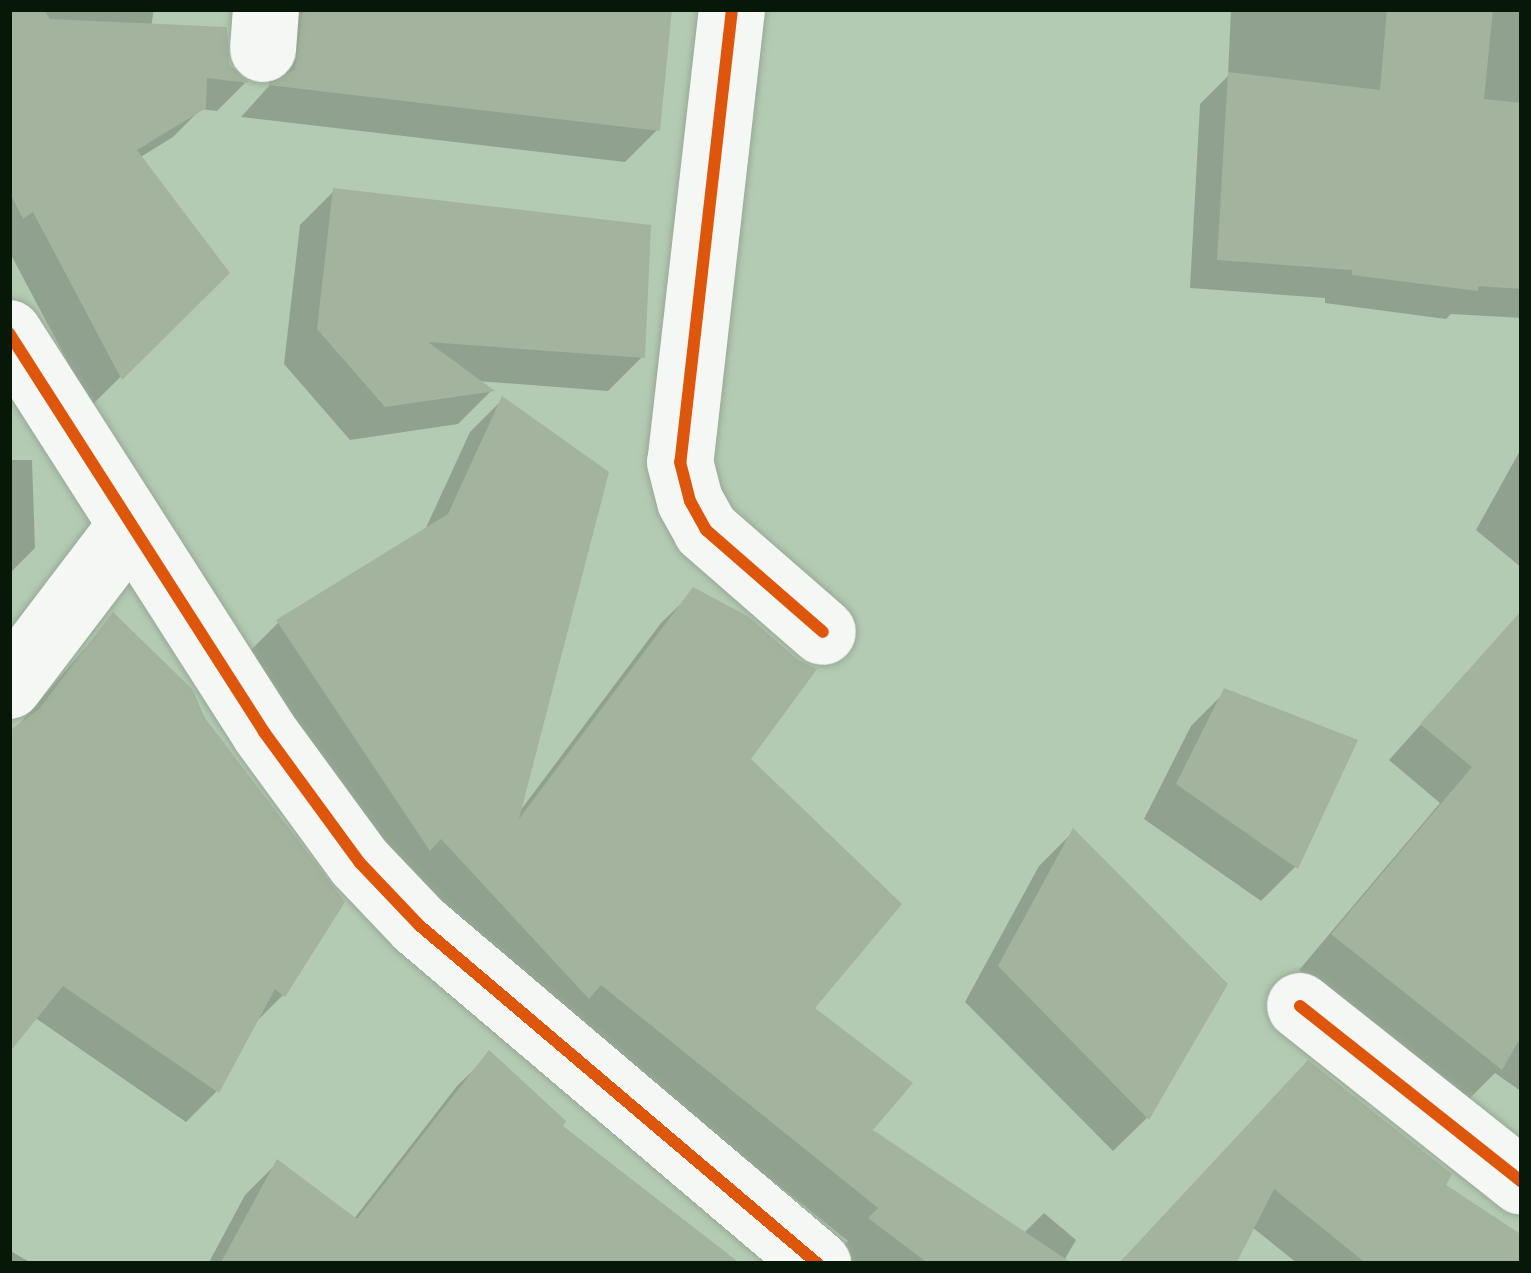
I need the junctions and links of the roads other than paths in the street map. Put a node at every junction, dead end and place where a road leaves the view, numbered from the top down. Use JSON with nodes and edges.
{"nodes":[{"id":1,"x":732,"y":9,"type":"edge"},
{"id":2,"x":9,"y":333,"type":"edge"},
{"id":3,"x":38,"y":424,"type":"edge"},
{"id":4,"x":131,"y":526,"type":"junction"},
{"id":5,"x":823,"y":632,"type":"dead end"},
{"id":6,"x":9,"y":686,"type":"edge"},
{"id":7,"x":1300,"y":1006,"type":"dead end"},
{"id":8,"x":1522,"y":1183,"type":"edge"},
{"id":9,"x":818,"y":1264,"type":"edge"}],
"edges":[{"from":1,"to":5,"type":"street"},
{"from":2,"to":3,"type":"street"},
{"from":3,"to":4,"type":"street"},
{"from":4,"to":6,"type":"street"},
{"from":4,"to":9,"type":"street"},
{"from":7,"to":8,"type":"street"}]}
